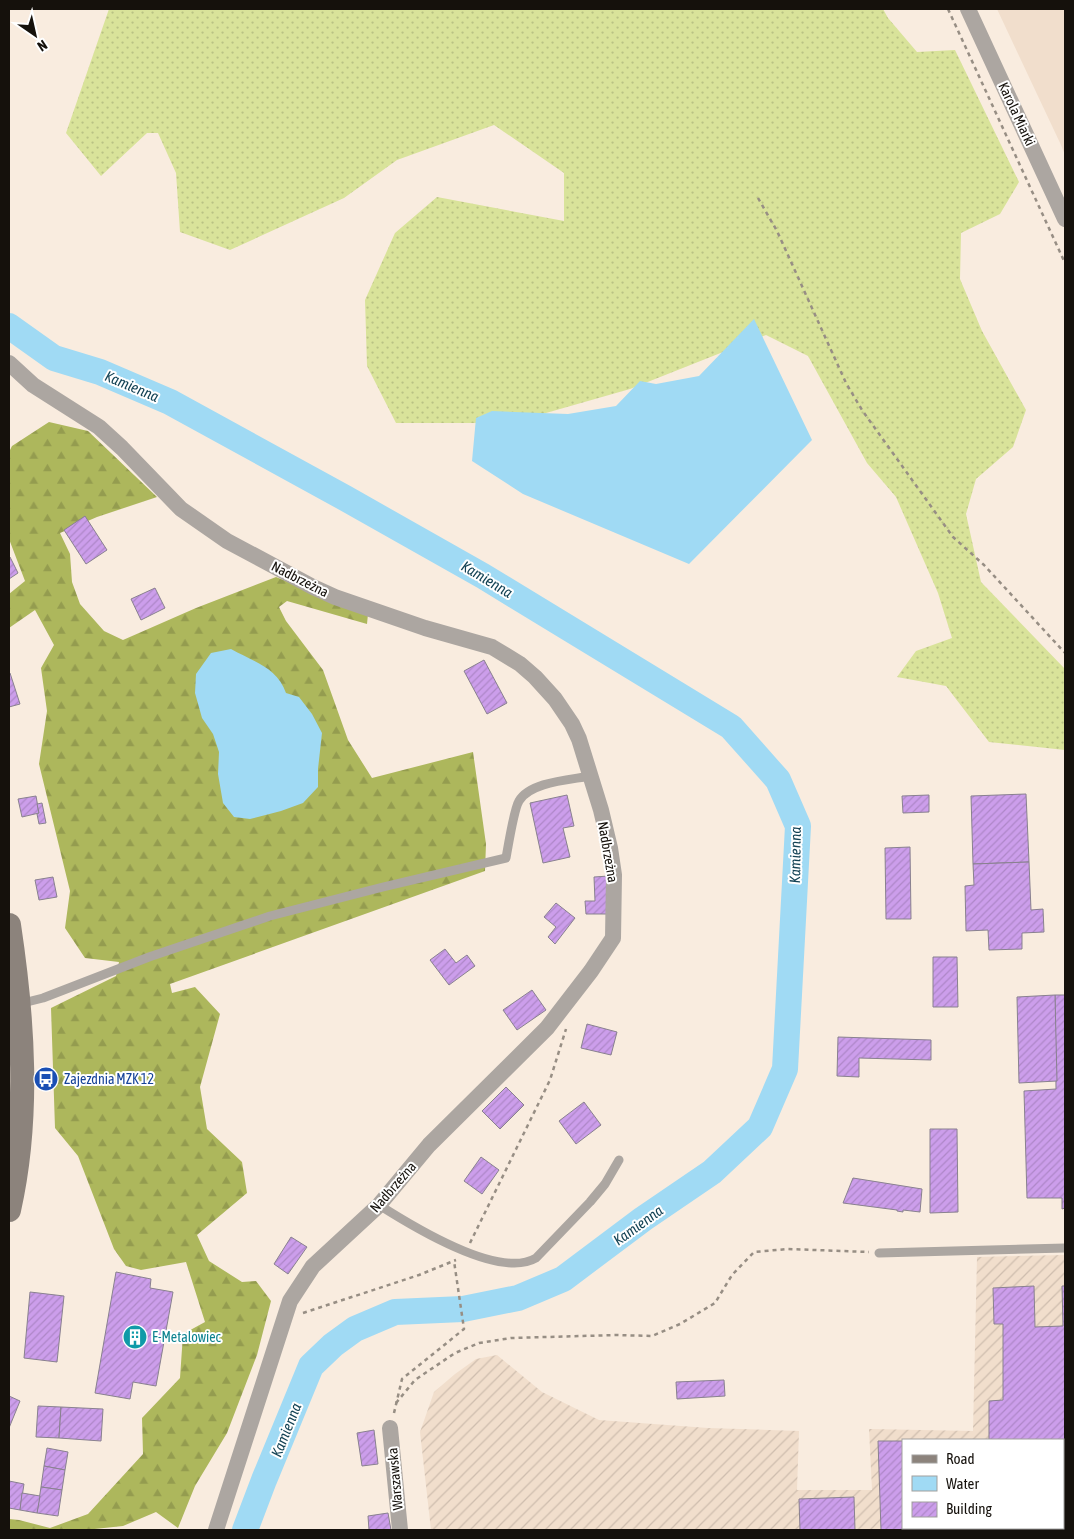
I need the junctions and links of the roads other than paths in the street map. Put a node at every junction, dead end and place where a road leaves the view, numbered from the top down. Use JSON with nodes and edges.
{"nodes":[{"id":1,"x":968,"y":9,"type":"edge"},
{"id":2,"x":1065,"y":219,"type":"edge"},
{"id":3,"x":9,"y":363,"type":"edge"},
{"id":4,"x":590,"y":776,"type":"junction"},
{"id":5,"x":9,"y":925,"type":"edge"},
{"id":6,"x":15,"y":1010,"type":"edge"},
{"id":7,"x":15,"y":1123,"type":"edge"},
{"id":8,"x":619,"y":1160,"type":"dead end"},
{"id":9,"x":380,"y":1205,"type":"junction"},
{"id":10,"x":9,"y":1210,"type":"edge"},
{"id":11,"x":1065,"y":1248,"type":"edge"},
{"id":12,"x":879,"y":1253,"type":"road end"},
{"id":13,"x":390,"y":1428,"type":"dead end"},
{"id":14,"x":216,"y":1530,"type":"edge"},
{"id":15,"x":400,"y":1530,"type":"edge"}],
"edges":[{"from":1,"to":2,"type":"street","name":"Karola Miarki"},
{"from":3,"to":4,"type":"street","name":"Nadbrzeżna"},
{"from":4,"to":6,"type":"lane"},
{"from":4,"to":9,"type":"street","name":"Nadbrzeżna"},
{"from":5,"to":6,"type":"street"},
{"from":6,"to":7,"type":"street"},
{"from":7,"to":10,"type":"street"},
{"from":8,"to":9,"type":"lane"},
{"from":9,"to":14,"type":"street","name":"Nadbrzeżna"},
{"from":11,"to":12,"type":"lane"},
{"from":13,"to":15,"type":"street","name":"Warszawska"}]}
